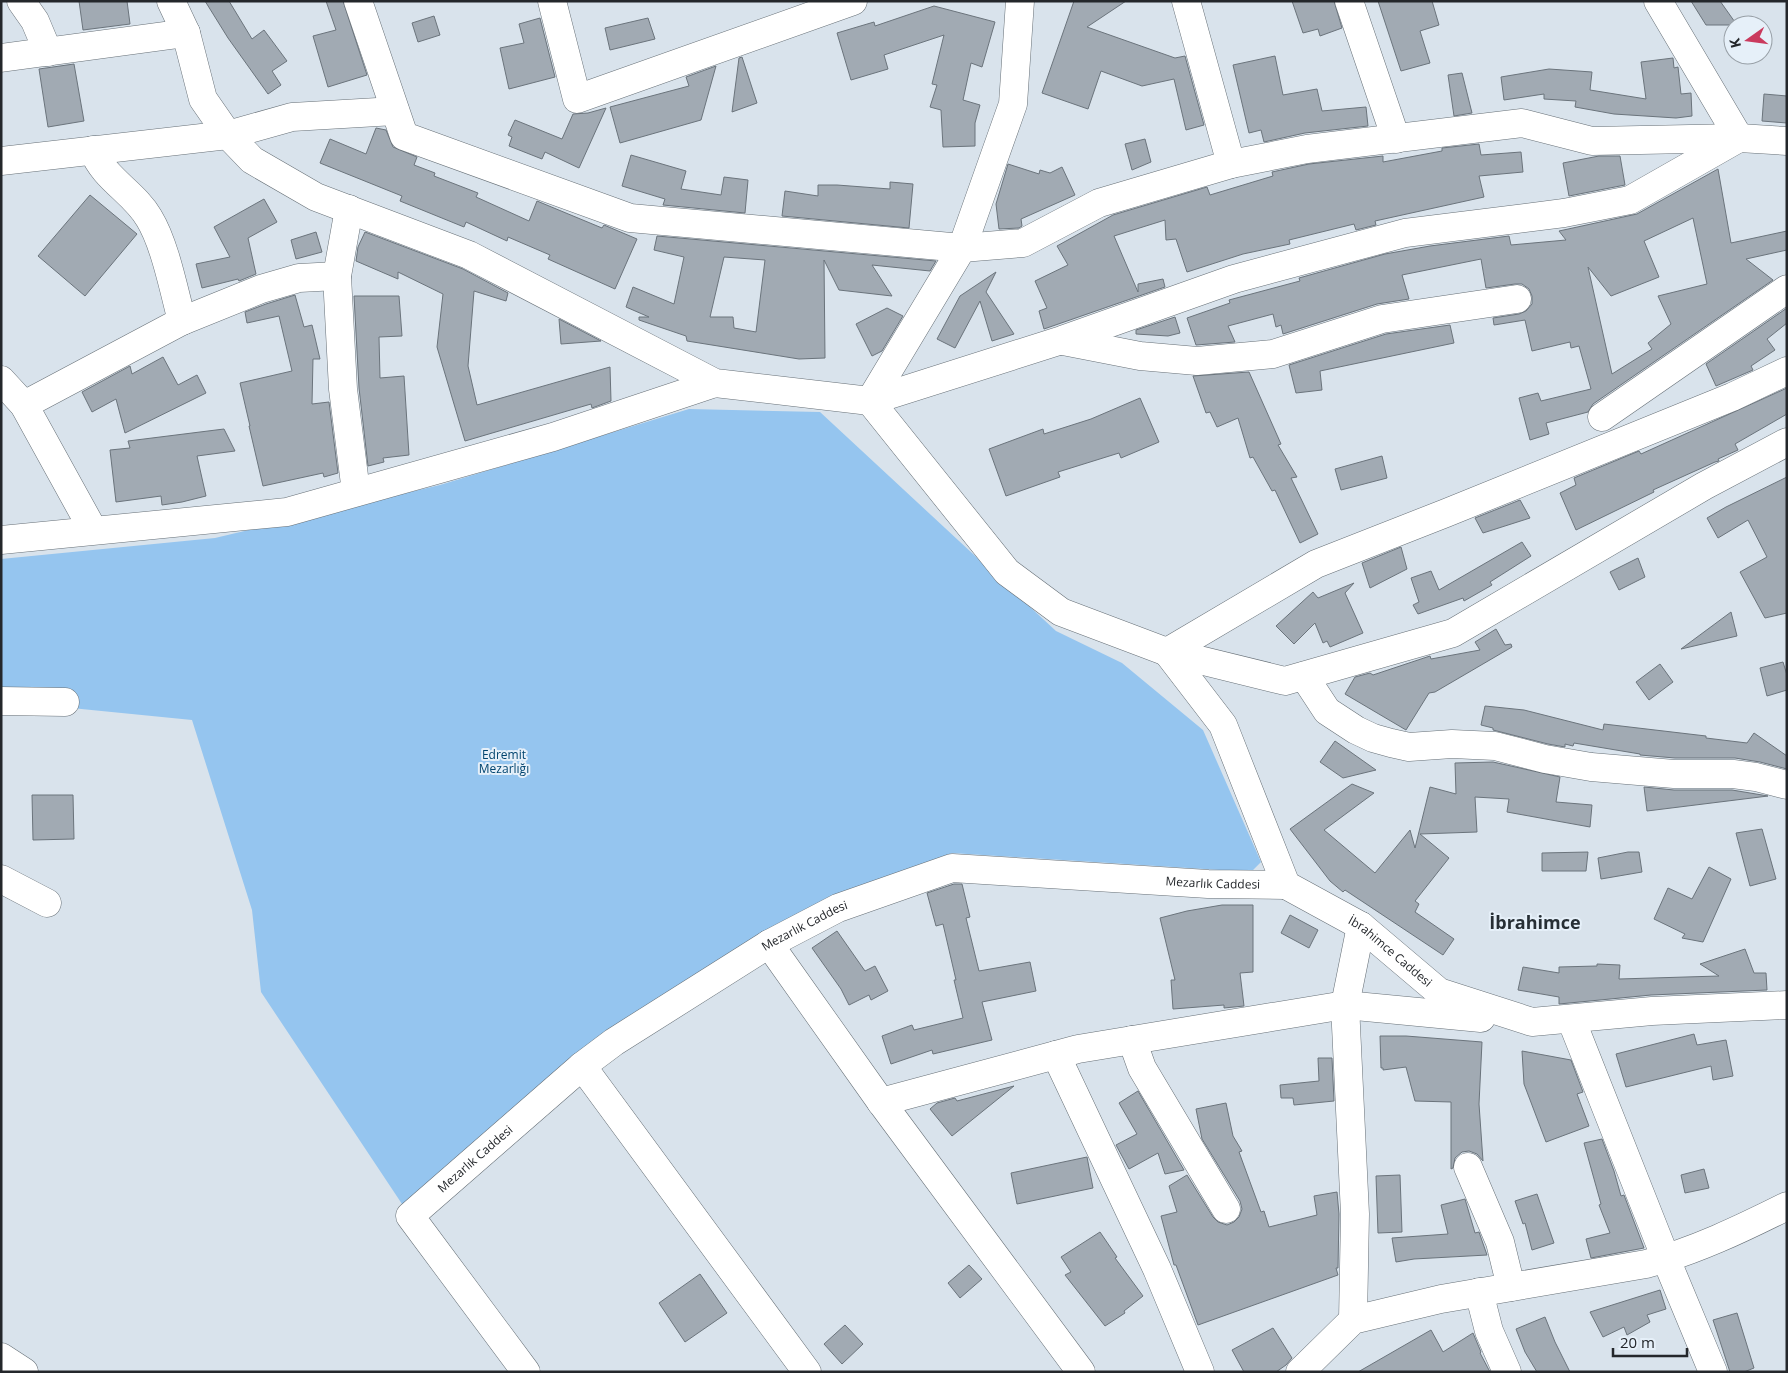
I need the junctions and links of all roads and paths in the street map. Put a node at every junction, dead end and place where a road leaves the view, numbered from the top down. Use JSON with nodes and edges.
{"nodes":[{"id":1,"x":21,"y":1,"type":"edge"},
{"id":2,"x":170,"y":1,"type":"edge"},
{"id":3,"x":358,"y":1,"type":"edge"},
{"id":4,"x":552,"y":1,"type":"edge"},
{"id":5,"x":853,"y":1,"type":"edge"},
{"id":6,"x":1020,"y":1,"type":"edge"},
{"id":7,"x":1186,"y":1,"type":"edge"},
{"id":8,"x":1349,"y":1,"type":"edge"},
{"id":9,"x":1658,"y":1,"type":"edge"},
{"id":10,"x":795,"y":11,"type":"edge"},
{"id":11,"x":186,"y":33,"type":"junction"},
{"id":12,"x":48,"y":52,"type":"junction"},
{"id":13,"x":1,"y":58,"type":"edge"},
{"id":14,"x":395,"y":111,"type":"junction"},
{"id":15,"x":228,"y":135,"type":"junction"},
{"id":16,"x":1739,"y":138,"type":"junction"},
{"id":17,"x":1396,"y":139,"type":"junction"},
{"id":18,"x":1787,"y":141,"type":"edge"},
{"id":19,"x":93,"y":150,"type":"junction"},
{"id":20,"x":1,"y":161,"type":"edge"},
{"id":21,"x":1231,"y":164,"type":"junction"},
{"id":22,"x":348,"y":209,"type":"junction"},
{"id":23,"x":962,"y":248,"type":"junction"},
{"id":24,"x":337,"y":276,"type":"junction"},
{"id":25,"x":1787,"y":289,"type":"edge"},
{"id":26,"x":1517,"y":298,"type":"dead end"},
{"id":27,"x":182,"y":321,"type":"junction"},
{"id":28,"x":1062,"y":340,"type":"junction"},
{"id":29,"x":1787,"y":372,"type":"edge"},
{"id":30,"x":1,"y":380,"type":"edge"},
{"id":31,"x":715,"y":383,"type":"junction"},
{"id":32,"x":870,"y":401,"type":"junction"},
{"id":33,"x":24,"y":405,"type":"junction"},
{"id":34,"x":1602,"y":417,"type":"dead end"},
{"id":35,"x":1787,"y":442,"type":"edge"},
{"id":36,"x":356,"y":492,"type":"junction"},
{"id":37,"x":93,"y":530,"type":"junction"},
{"id":38,"x":1,"y":540,"type":"edge"},
{"id":39,"x":1167,"y":652,"type":"junction"},
{"id":40,"x":1304,"y":676,"type":"junction"},
{"id":41,"x":1,"y":701,"type":"edge"},
{"id":42,"x":64,"y":702,"type":"dead end"},
{"id":43,"x":1787,"y":785,"type":"edge"},
{"id":44,"x":1,"y":879,"type":"edge"},
{"id":45,"x":1286,"y":885,"type":"junction"},
{"id":46,"x":47,"y":903,"type":"dead end"},
{"id":47,"x":1361,"y":926,"type":"junction"},
{"id":48,"x":769,"y":944,"type":"junction"},
{"id":49,"x":1345,"y":1005,"type":"junction"},
{"id":50,"x":1787,"y":1005,"type":"edge"},
{"id":51,"x":1571,"y":1019,"type":"junction"},
{"id":52,"x":1532,"y":1022,"type":"junction"},
{"id":53,"x":1132,"y":1040,"type":"junction"},
{"id":54,"x":1056,"y":1055,"type":"junction"},
{"id":55,"x":582,"y":1066,"type":"junction"},
{"id":56,"x":881,"y":1102,"type":"junction"},
{"id":57,"x":1468,"y":1167,"type":"dead end"},
{"id":58,"x":1787,"y":1206,"type":"edge"},
{"id":59,"x":1226,"y":1209,"type":"dead end"},
{"id":60,"x":1666,"y":1259,"type":"junction"},
{"id":61,"x":1511,"y":1287,"type":"junction"},
{"id":62,"x":1479,"y":1292,"type":"junction"},
{"id":63,"x":1353,"y":1320,"type":"junction"},
{"id":64,"x":1,"y":1357,"type":"edge"},
{"id":65,"x":1308,"y":1369,"type":"edge"},
{"id":66,"x":24,"y":1372,"type":"edge"},
{"id":67,"x":526,"y":1372,"type":"edge"},
{"id":68,"x":807,"y":1372,"type":"edge"},
{"id":69,"x":1081,"y":1372,"type":"edge"},
{"id":70,"x":1200,"y":1372,"type":"edge"},
{"id":71,"x":1507,"y":1372,"type":"edge"},
{"id":72,"x":1713,"y":1372,"type":"edge"}],
"edges":[{"from":1,"to":12,"type":"street"},
{"from":2,"to":11,"type":"street"},
{"from":3,"to":14,"type":"street"},
{"from":4,"to":10,"type":"street"},
{"from":5,"to":10,"type":"street"},
{"from":6,"to":23,"type":"street"},
{"from":7,"to":21,"type":"street"},
{"from":8,"to":17,"type":"street"},
{"from":9,"to":16,"type":"street"},
{"from":11,"to":12,"type":"street"},
{"from":11,"to":15,"type":"street"},
{"from":12,"to":13,"type":"street"},
{"from":14,"to":15,"type":"street"},
{"from":14,"to":23,"type":"street"},
{"from":15,"to":19,"type":"street"},
{"from":15,"to":22,"type":"street"},
{"from":16,"to":17,"type":"street"},
{"from":16,"to":18,"type":"street"},
{"from":16,"to":28,"type":"street"},
{"from":17,"to":21,"type":"street"},
{"from":19,"to":20,"type":"street"},
{"from":19,"to":27,"type":"street"},
{"from":21,"to":23,"type":"street"},
{"from":22,"to":24,"type":"street"},
{"from":22,"to":31,"type":"street"},
{"from":23,"to":32,"type":"street"},
{"from":24,"to":27,"type":"street"},
{"from":24,"to":36,"type":"street"},
{"from":25,"to":34,"type":"street"},
{"from":26,"to":28,"type":"street"},
{"from":27,"to":33,"type":"street"},
{"from":28,"to":32,"type":"street"},
{"from":29,"to":39,"type":"street"},
{"from":30,"to":33,"type":"street"},
{"from":31,"to":32,"type":"street"},
{"from":31,"to":36,"type":"street"},
{"from":32,"to":39,"type":"street"},
{"from":33,"to":37,"type":"street"},
{"from":35,"to":40,"type":"street"},
{"from":36,"to":37,"type":"street"},
{"from":37,"to":38,"type":"street"},
{"from":39,"to":40,"type":"street"},
{"from":39,"to":45,"type":"street"},
{"from":40,"to":43,"type":"street"},
{"from":41,"to":42,"type":"street"},
{"from":44,"to":46,"type":"street"},
{"from":45,"to":47,"type":"street","name":"İbrahimce Caddesi"},
{"from":45,"to":48,"type":"street","name":"Mezarlık Caddesi"},
{"from":47,"to":49,"type":"street"},
{"from":47,"to":52,"type":"street","name":"İbrahimce Caddesi"},
{"from":48,"to":55,"type":"street","name":"Mezarlık Caddesi"},
{"from":48,"to":56,"type":"street"},
{"from":49,"to":52,"type":"street"},
{"from":49,"to":53,"type":"street"},
{"from":49,"to":63,"type":"street"},
{"from":50,"to":51,"type":"street","name":"İbrahimce Caddesi"},
{"from":51,"to":52,"type":"street","name":"İbrahimce Caddesi"},
{"from":51,"to":60,"type":"street"},
{"from":53,"to":54,"type":"street"},
{"from":53,"to":59,"type":"street"},
{"from":54,"to":56,"type":"street"},
{"from":54,"to":70,"type":"street"},
{"from":55,"to":67,"type":"street","name":"Mezarlık Caddesi"},
{"from":55,"to":68,"type":"street"},
{"from":56,"to":69,"type":"street"},
{"from":57,"to":61,"type":"street"},
{"from":58,"to":60,"type":"street"},
{"from":60,"to":61,"type":"street"},
{"from":60,"to":72,"type":"street"},
{"from":61,"to":62,"type":"street"},
{"from":62,"to":63,"type":"street"},
{"from":62,"to":71,"type":"street"},
{"from":63,"to":65,"type":"street"},
{"from":64,"to":66,"type":"street"}]}
